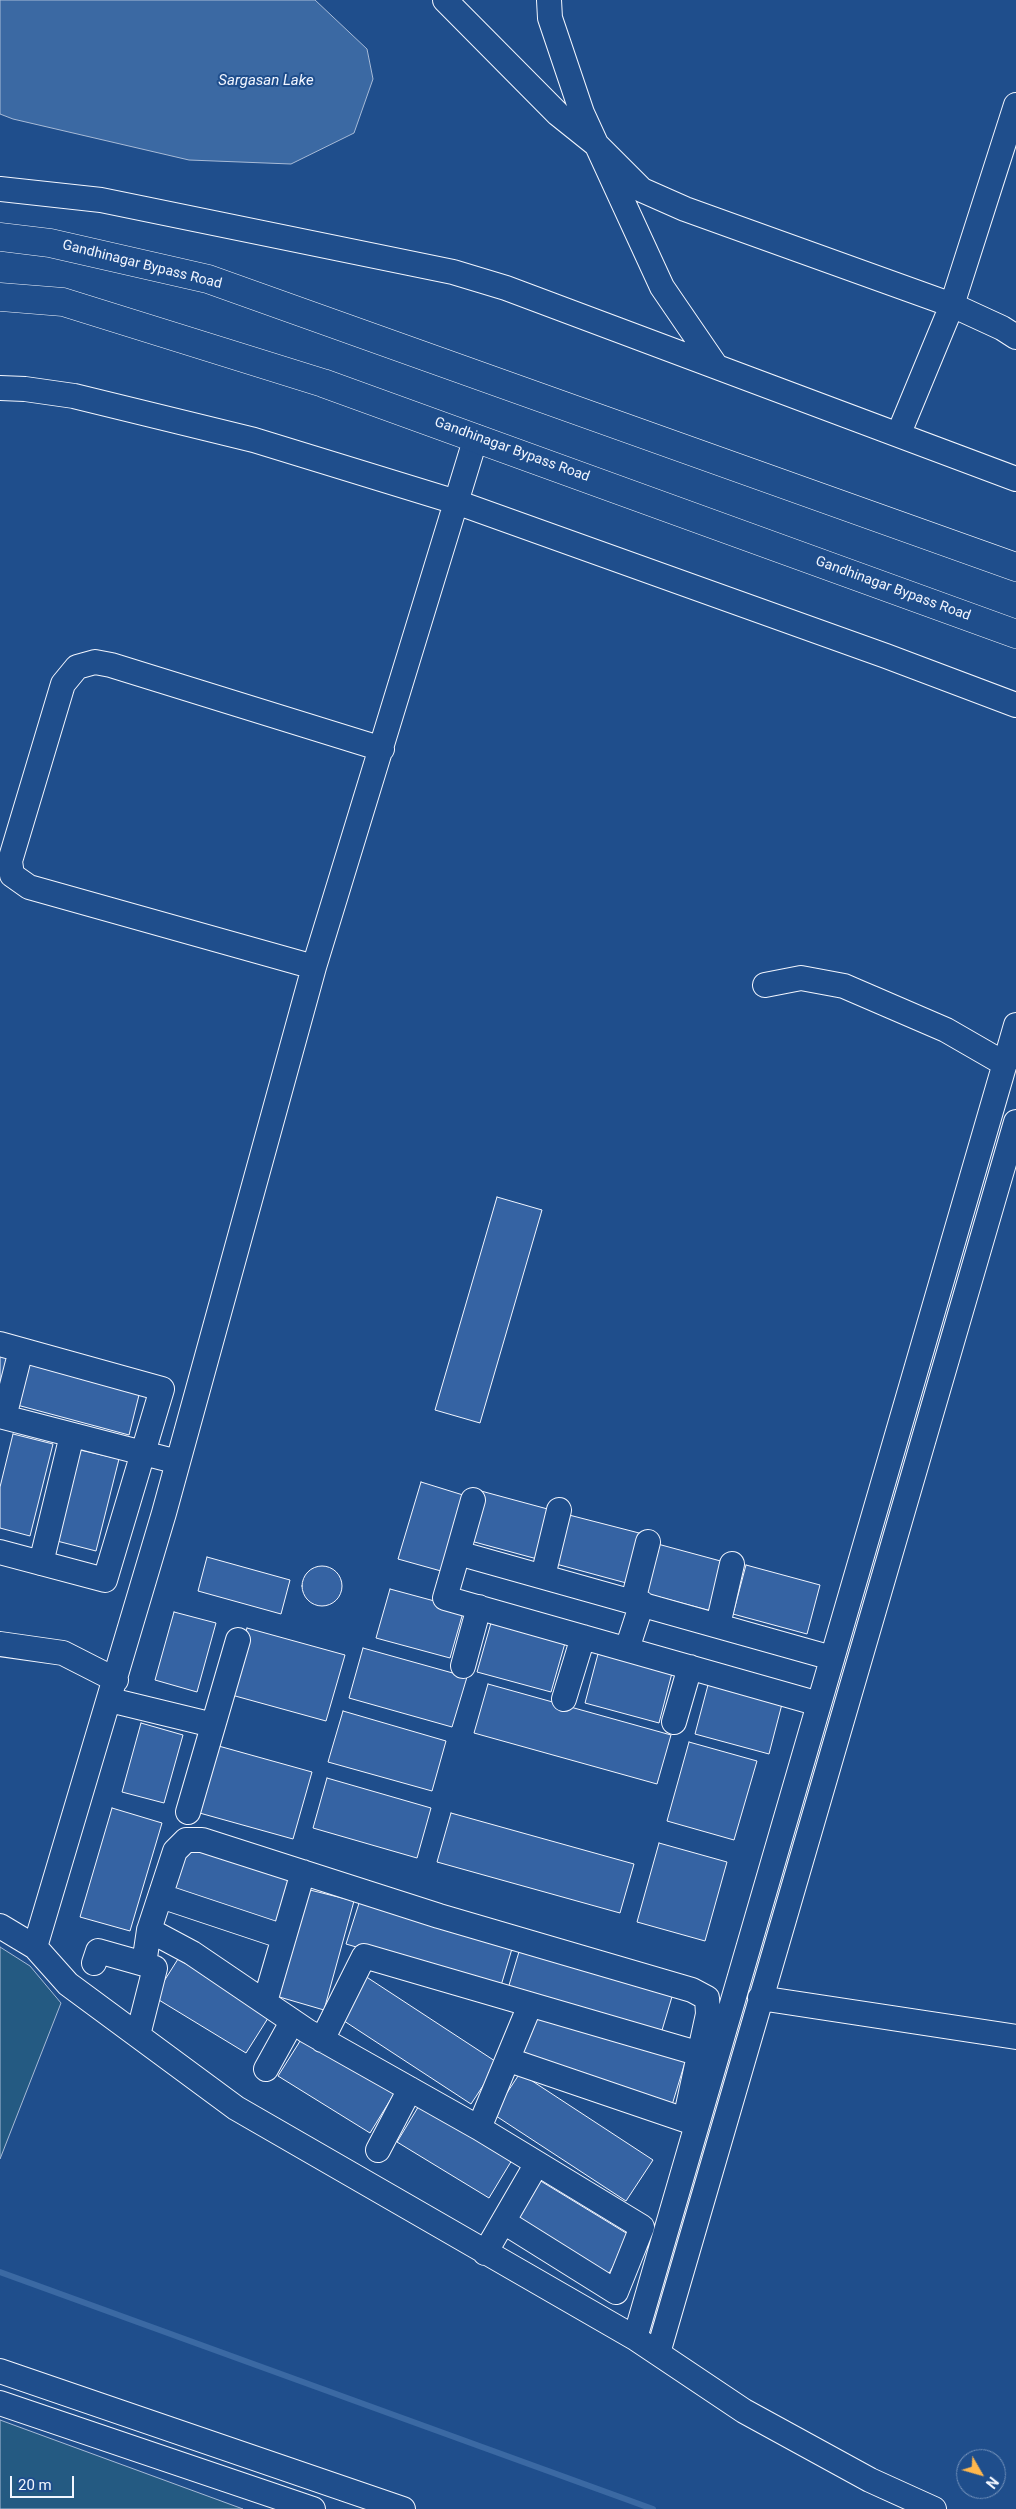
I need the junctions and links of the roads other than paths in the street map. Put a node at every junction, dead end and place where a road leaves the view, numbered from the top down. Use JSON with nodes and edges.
{"nodes":[{"id":1,"x":445,"y":0,"type":"edge"},
{"id":2,"x":550,"y":0,"type":"edge"},
{"id":3,"x":1016,"y":105,"type":"edge"},
{"id":4,"x":598,"y":146,"type":"junction"},
{"id":5,"x":0,"y":189,"type":"edge"},
{"id":6,"x":0,"y":237,"type":"edge"},
{"id":7,"x":0,"y":297,"type":"edge"},
{"id":8,"x":952,"y":305,"type":"junction"},
{"id":9,"x":1016,"y":337,"type":"edge"},
{"id":10,"x":716,"y":366,"type":"junction"},
{"id":11,"x":0,"y":388,"type":"edge"},
{"id":12,"x":899,"y":434,"type":"junction"},
{"id":13,"x":476,"y":437,"type":"junction"},
{"id":14,"x":1016,"y":480,"type":"edge"},
{"id":15,"x":456,"y":502,"type":"junction"},
{"id":16,"x":1016,"y":567,"type":"edge"},
{"id":17,"x":1016,"y":634,"type":"edge"},
{"id":18,"x":1016,"y":705,"type":"edge"},
{"id":19,"x":382,"y":749,"type":"junction"},
{"id":20,"x":314,"y":967,"type":"junction"},
{"id":21,"x":766,"y":985,"type":"dead end"},
{"id":22,"x":1016,"y":1025,"type":"edge"},
{"id":23,"x":1005,"y":1064,"type":"junction"},
{"id":24,"x":1016,"y":1122,"type":"edge"},
{"id":25,"x":11,"y":1347,"type":"edge"},
{"id":26,"x":2,"y":1416,"type":"edge"},
{"id":27,"x":72,"y":1435,"type":"junction"},
{"id":28,"x":142,"y":1453,"type":"junction"},
{"id":29,"x":178,"y":1462,"type":"junction"},
{"id":30,"x":473,"y":1500,"type":"dead end"},
{"id":31,"x":559,"y":1510,"type":"dead end"},
{"id":32,"x":648,"y":1542,"type":"dead end"},
{"id":33,"x":0,"y":1552,"type":"edge"},
{"id":34,"x":458,"y":1553,"type":"junction"},
{"id":35,"x":41,"y":1563,"type":"junction"},
{"id":36,"x":732,"y":1564,"type":"dead end"},
{"id":37,"x":543,"y":1576,"type":"junction"},
{"id":38,"x":638,"y":1602,"type":"junction"},
{"id":39,"x":479,"y":1607,"type":"junction"},
{"id":40,"x":718,"y":1625,"type":"junction"},
{"id":41,"x":583,"y":1637,"type":"junction"},
{"id":42,"x":238,"y":1640,"type":"dead end"},
{"id":43,"x":0,"y":1644,"type":"edge"},
{"id":44,"x":627,"y":1650,"type":"junction"},
{"id":45,"x":832,"y":1658,"type":"junction"},
{"id":46,"x":464,"y":1666,"type":"dead end"},
{"id":47,"x":690,"y":1667,"type":"junction"},
{"id":48,"x":113,"y":1690,"type":"junction"},
{"id":49,"x":564,"y":1699,"type":"dead end"},
{"id":50,"x":819,"y":1704,"type":"junction"},
{"id":51,"x":674,"y":1722,"type":"dead end"},
{"id":52,"x":212,"y":1725,"type":"junction"},
{"id":53,"x":188,"y":1812,"type":"dead end"},
{"id":54,"x":303,"y":1872,"type":"junction"},
{"id":55,"x":161,"y":1896,"type":"junction"},
{"id":56,"x":0,"y":1926,"type":"edge"},
{"id":57,"x":149,"y":1930,"type":"junction"},
{"id":58,"x":284,"y":1937,"type":"junction"},
{"id":59,"x":35,"y":1947,"type":"junction"},
{"id":60,"x":94,"y":1963,"type":"dead end"},
{"id":61,"x":144,"y":1964,"type":"junction"},
{"id":62,"x":760,"y":1998,"type":"junction"},
{"id":63,"x":263,"y":2001,"type":"junction"},
{"id":64,"x":530,"y":2005,"type":"junction"},
{"id":65,"x":292,"y":2022,"type":"junction"},
{"id":66,"x":138,"y":2035,"type":"junction"},
{"id":67,"x":1016,"y":2037,"type":"edge"},
{"id":68,"x":322,"y":2040,"type":"junction"},
{"id":69,"x":707,"y":2056,"type":"junction"},
{"id":70,"x":509,"y":2060,"type":"junction"},
{"id":71,"x":266,"y":2069,"type":"dead end"},
{"id":72,"x":410,"y":2089,"type":"junction"},
{"id":73,"x":479,"y":2128,"type":"junction"},
{"id":74,"x":378,"y":2150,"type":"dead end"},
{"id":75,"x":536,"y":2164,"type":"junction"},
{"id":76,"x":504,"y":2222,"type":"junction"},
{"id":77,"x":485,"y":2253,"type":"junction"},
{"id":78,"x":635,"y":2338,"type":"junction"},
{"id":79,"x":658,"y":2353,"type":"junction"},
{"id":80,"x":0,"y":2371,"type":"edge"},
{"id":81,"x":0,"y":2403,"type":"edge"},
{"id":82,"x":313,"y":2509,"type":"edge"},
{"id":83,"x":403,"y":2509,"type":"edge"},
{"id":84,"x":934,"y":2509,"type":"edge"}],
"edges":[{"from":1,"to":4,"type":"street"},
{"from":2,"to":4,"type":"street"},
{"from":3,"to":8,"type":"street"},
{"from":4,"to":8,"type":"street"},
{"from":4,"to":10,"type":"street"},
{"from":5,"to":10,"type":"street"},
{"from":6,"to":16,"type":"main road","name":"Gandhinagar Bypass Road"},
{"from":7,"to":13,"type":"main road","name":"Gandhinagar Bypass Road"},
{"from":8,"to":9,"type":"street"},
{"from":8,"to":12,"type":"street"},
{"from":10,"to":12,"type":"street"},
{"from":11,"to":15,"type":"street"},
{"from":12,"to":14,"type":"street"},
{"from":13,"to":15,"type":"street"},
{"from":13,"to":17,"type":"main road","name":"Gandhinagar Bypass Road"},
{"from":15,"to":18,"type":"street"},
{"from":15,"to":19,"type":"street"},
{"from":19,"to":20,"type":"street"},
{"from":19,"to":20,"type":"street"},
{"from":20,"to":29,"type":"street"},
{"from":21,"to":23,"type":"street"},
{"from":22,"to":23,"type":"street"},
{"from":23,"to":45,"type":"street"},
{"from":24,"to":62,"type":"street"},
{"from":25,"to":26,"type":"street"},
{"from":25,"to":28,"type":"street"},
{"from":26,"to":27,"type":"street"},
{"from":27,"to":28,"type":"street"},
{"from":27,"to":35,"type":"street"},
{"from":28,"to":29,"type":"street"},
{"from":28,"to":35,"type":"street"},
{"from":29,"to":48,"type":"street"},
{"from":30,"to":34,"type":"street"},
{"from":31,"to":37,"type":"street"},
{"from":32,"to":38,"type":"street"},
{"from":33,"to":35,"type":"street"},
{"from":34,"to":37,"type":"street"},
{"from":34,"to":39,"type":"street"},
{"from":36,"to":40,"type":"street"},
{"from":37,"to":38,"type":"street"},
{"from":38,"to":40,"type":"street"},
{"from":38,"to":44,"type":"street"},
{"from":39,"to":41,"type":"street"},
{"from":39,"to":46,"type":"street"},
{"from":40,"to":45,"type":"street"},
{"from":41,"to":44,"type":"street"},
{"from":41,"to":49,"type":"street"},
{"from":42,"to":52,"type":"street"},
{"from":43,"to":48,"type":"street"},
{"from":44,"to":47,"type":"street"},
{"from":45,"to":50,"type":"street"},
{"from":47,"to":50,"type":"street"},
{"from":47,"to":51,"type":"street"},
{"from":48,"to":52,"type":"street"},
{"from":48,"to":59,"type":"street"},
{"from":50,"to":69,"type":"street"},
{"from":52,"to":53,"type":"street"},
{"from":54,"to":55,"type":"street"},
{"from":54,"to":58,"type":"street"},
{"from":54,"to":69,"type":"street"},
{"from":55,"to":57,"type":"street"},
{"from":55,"to":58,"type":"street"},
{"from":56,"to":59,"type":"street"},
{"from":57,"to":61,"type":"street"},
{"from":57,"to":63,"type":"street"},
{"from":58,"to":63,"type":"street"},
{"from":59,"to":66,"type":"street"},
{"from":60,"to":61,"type":"street"},
{"from":61,"to":66,"type":"street"},
{"from":62,"to":67,"type":"street"},
{"from":62,"to":79,"type":"street"},
{"from":63,"to":65,"type":"street"},
{"from":64,"to":68,"type":"street"},
{"from":64,"to":69,"type":"street"},
{"from":64,"to":70,"type":"street"},
{"from":65,"to":68,"type":"street"},
{"from":65,"to":71,"type":"street"},
{"from":66,"to":77,"type":"street"},
{"from":68,"to":72,"type":"street"},
{"from":69,"to":70,"type":"street"},
{"from":69,"to":78,"type":"street"},
{"from":70,"to":73,"type":"street"},
{"from":72,"to":73,"type":"street"},
{"from":72,"to":74,"type":"street"},
{"from":73,"to":75,"type":"street"},
{"from":75,"to":76,"type":"street"},
{"from":75,"to":76,"type":"street"},
{"from":76,"to":77,"type":"street"},
{"from":77,"to":78,"type":"street"},
{"from":78,"to":79,"type":"street"},
{"from":79,"to":84,"type":"street"},
{"from":80,"to":83,"type":"street"},
{"from":81,"to":82,"type":"street"}]}
